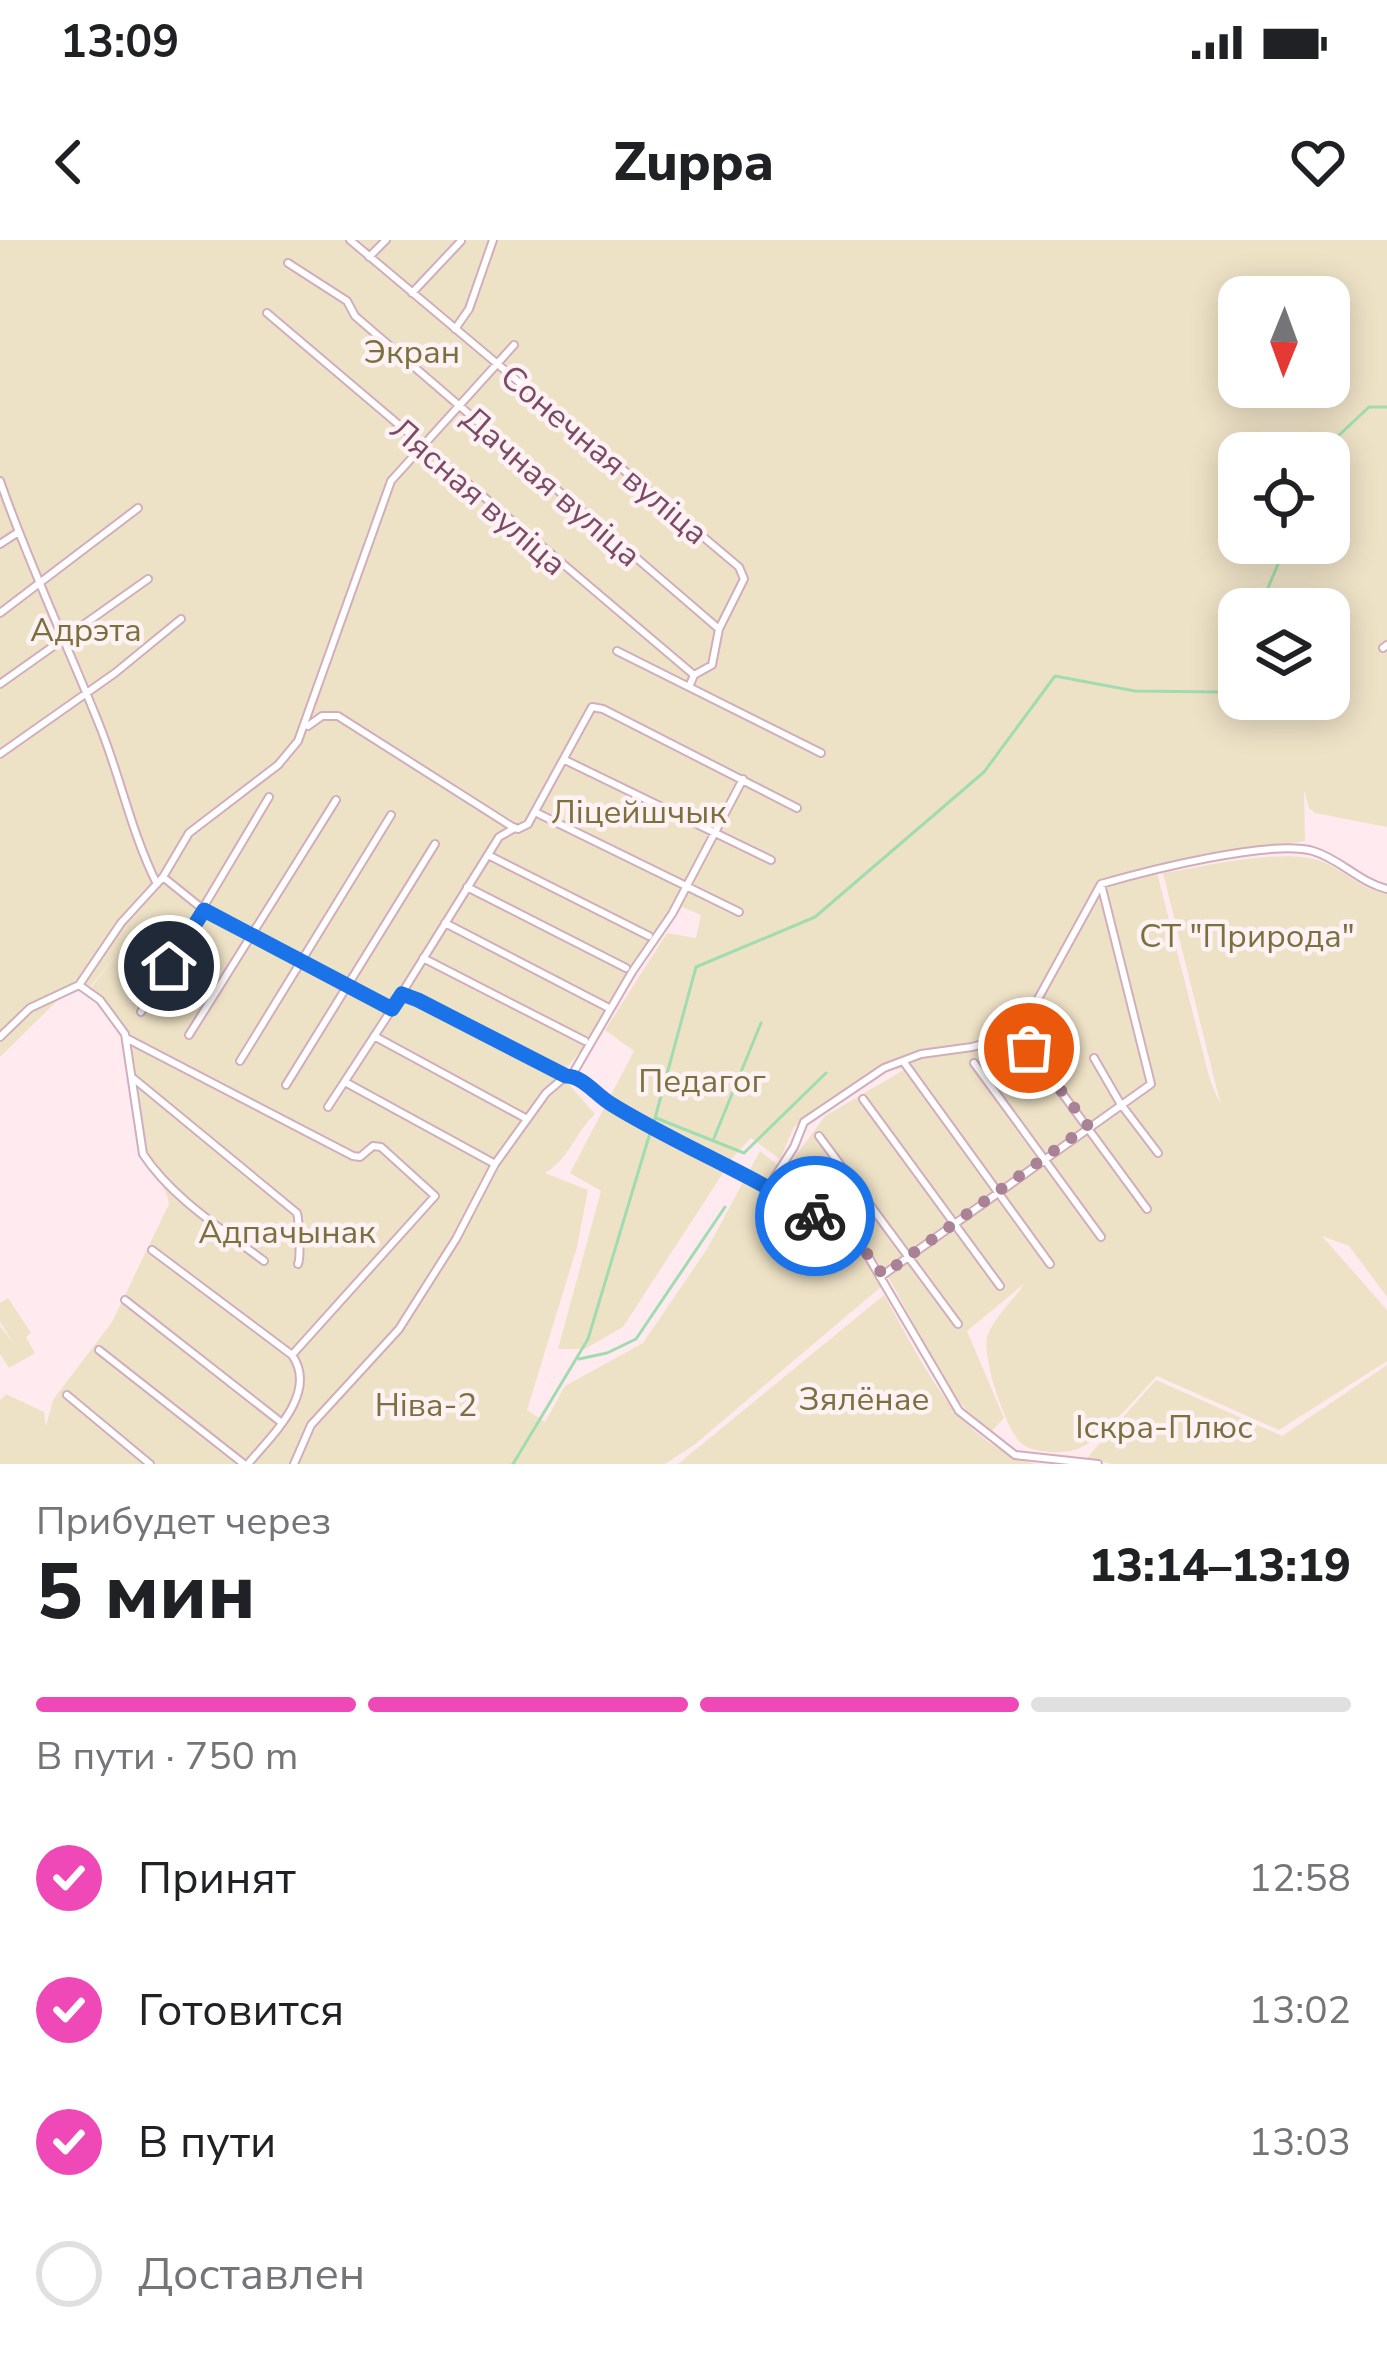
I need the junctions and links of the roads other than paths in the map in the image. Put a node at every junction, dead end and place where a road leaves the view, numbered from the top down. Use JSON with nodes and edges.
{"nodes":[{"id":1,"x":350,"y":240,"type":"edge"},
{"id":2,"x":386,"y":240,"type":"edge"},
{"id":3,"x":493,"y":240,"type":"edge"},
{"id":4,"x":461,"y":241,"type":"edge"},
{"id":5,"x":369,"y":256,"type":"junction"},
{"id":6,"x":288,"y":263,"type":"dead end"},
{"id":7,"x":412,"y":293,"type":"junction"},
{"id":8,"x":267,"y":313,"type":"dead end"},
{"id":9,"x":455,"y":328,"type":"junction"},
{"id":10,"x":514,"y":345,"type":"dead end"},
{"id":11,"x":496,"y":362,"type":"junction"},
{"id":12,"x":459,"y":405,"type":"junction"},
{"id":13,"x":422,"y":446,"type":"junction"},
{"id":14,"x":0,"y":481,"type":"edge"},
{"id":15,"x":138,"y":508,"type":"dead end"},
{"id":16,"x":18,"y":532,"type":"junction"},
{"id":17,"x":0,"y":544,"type":"edge"},
{"id":18,"x":148,"y":579,"type":"dead end"},
{"id":19,"x":40,"y":584,"type":"junction"},
{"id":20,"x":0,"y":613,"type":"edge"},
{"id":21,"x":181,"y":619,"type":"dead end"},
{"id":22,"x":719,"y":629,"type":"junction"},
{"id":23,"x":64,"y":637,"type":"junction"},
{"id":24,"x":616,"y":651,"type":"dead end"},
{"id":25,"x":694,"y":676,"type":"junction"},
{"id":26,"x":0,"y":683,"type":"edge"},
{"id":27,"x":689,"y":687,"type":"junction"},
{"id":28,"x":85,"y":694,"type":"junction"},
{"id":29,"x":305,"y":729,"type":"junction"},
{"id":30,"x":821,"y":753,"type":"dead end"},
{"id":31,"x":0,"y":754,"type":"edge"},
{"id":32,"x":565,"y":760,"type":"junction"},
{"id":33,"x":743,"y":779,"type":"junction"},
{"id":34,"x":269,"y":796,"type":"dead end"},
{"id":35,"x":336,"y":800,"type":"dead end"},
{"id":36,"x":797,"y":808,"type":"dead end"},
{"id":37,"x":535,"y":812,"type":"junction"},
{"id":38,"x":392,"y":815,"type":"dead end"},
{"id":39,"x":511,"y":826,"type":"junction"},
{"id":40,"x":713,"y":832,"type":"junction"},
{"id":41,"x":435,"y":844,"type":"dead end"},
{"id":42,"x":488,"y":855,"type":"junction"},
{"id":43,"x":771,"y":860,"type":"dead end"},
{"id":44,"x":160,"y":881,"type":"junction"},
{"id":45,"x":1101,"y":884,"type":"junction"},
{"id":46,"x":467,"y":887,"type":"junction"},
{"id":47,"x":685,"y":887,"type":"junction"},
{"id":48,"x":1387,"y":889,"type":"edge"},
{"id":49,"x":204,"y":910,"type":"junction"},
{"id":50,"x":739,"y":912,"type":"dead end"},
{"id":51,"x":446,"y":923,"type":"junction"},
{"id":52,"x":253,"y":936,"type":"junction"},
{"id":53,"x":649,"y":936,"type":"dead end"},
{"id":54,"x":423,"y":958,"type":"junction"},
{"id":55,"x":300,"y":961,"type":"junction"},
{"id":56,"x":626,"y":968,"type":"dead end"},
{"id":57,"x":79,"y":985,"type":"junction"},
{"id":58,"x":349,"y":985,"type":"junction"},
{"id":59,"x":402,"y":994,"type":"junction"},
{"id":60,"x":607,"y":1007,"type":"dead end"},
{"id":61,"x":392,"y":1009,"type":"junction"},
{"id":62,"x":141,"y":1012,"type":"dead end"},
{"id":63,"x":189,"y":1035,"type":"dead end"},
{"id":64,"x":374,"y":1036,"type":"junction"},
{"id":65,"x":0,"y":1037,"type":"edge"},
{"id":66,"x":127,"y":1038,"type":"junction"},
{"id":67,"x":586,"y":1041,"type":"dead end"},
{"id":68,"x":1029,"y":1048,"type":"dead end"},
{"id":69,"x":1094,"y":1058,"type":"dead end"},
{"id":70,"x":902,"y":1060,"type":"junction"},
{"id":71,"x":240,"y":1061,"type":"dead end"},
{"id":72,"x":974,"y":1063,"type":"dead end"},
{"id":73,"x":569,"y":1075,"type":"junction"},
{"id":74,"x":133,"y":1078,"type":"junction"},
{"id":75,"x":345,"y":1082,"type":"junction"},
{"id":76,"x":286,"y":1085,"type":"dead end"},
{"id":77,"x":863,"y":1099,"type":"dead end"},
{"id":78,"x":1120,"y":1103,"type":"junction"},
{"id":79,"x":328,"y":1107,"type":"dead end"},
{"id":80,"x":527,"y":1119,"type":"junction"},
{"id":81,"x":1088,"y":1126,"type":"junction"},
{"id":82,"x":819,"y":1136,"type":"dead end"},
{"id":83,"x":1158,"y":1153,"type":"dead end"},
{"id":84,"x":1043,"y":1159,"type":"junction"},
{"id":85,"x":495,"y":1164,"type":"junction"},
{"id":86,"x":769,"y":1186,"type":"junction"},
{"id":87,"x":998,"y":1191,"type":"junction"},
{"id":88,"x":1148,"y":1209,"type":"dead end"},
{"id":89,"x":954,"y":1223,"type":"junction"},
{"id":90,"x":1101,"y":1237,"type":"dead end"},
{"id":91,"x":152,"y":1250,"type":"dead end"},
{"id":92,"x":908,"y":1255,"type":"junction"},
{"id":93,"x":264,"y":1261,"type":"dead end"},
{"id":94,"x":298,"y":1264,"type":"dead end"},
{"id":95,"x":1050,"y":1264,"type":"dead end"},
{"id":96,"x":883,"y":1275,"type":"junction"},
{"id":97,"x":1000,"y":1286,"type":"dead end"},
{"id":98,"x":125,"y":1300,"type":"dead end"},
{"id":99,"x":958,"y":1324,"type":"dead end"},
{"id":100,"x":99,"y":1350,"type":"dead end"},
{"id":101,"x":292,"y":1355,"type":"junction"},
{"id":102,"x":67,"y":1395,"type":"dead end"},
{"id":103,"x":282,"y":1423,"type":"junction"},
{"id":104,"x":149,"y":1464,"type":"edge"},
{"id":105,"x":246,"y":1464,"type":"edge"},
{"id":106,"x":294,"y":1464,"type":"edge"},
{"id":107,"x":1098,"y":1464,"type":"edge"}],
"edges":[{"from":1,"to":5,"type":"street","name":"Сонечная вуліца"},
{"from":2,"to":5,"type":"street"},
{"from":3,"to":9,"type":"street"},
{"from":4,"to":7,"type":"street"},
{"from":5,"to":7,"type":"street","name":"Сонечная вуліца"},
{"from":6,"to":12,"type":"street","name":"Дачная вуліца"},
{"from":7,"to":9,"type":"street","name":"Сонечная вуліца"},
{"from":8,"to":13,"type":"street","name":"Лясная вуліца"},
{"from":9,"to":11,"type":"street","name":"Сонечная вуліца"},
{"from":10,"to":11,"type":"street"},
{"from":11,"to":12,"type":"street"},
{"from":11,"to":22,"type":"street","name":"Сонечная вуліца"},
{"from":12,"to":13,"type":"street"},
{"from":12,"to":22,"type":"street","name":"Дачная вуліца"},
{"from":13,"to":25,"type":"street","name":"Лясная вуліца"},
{"from":13,"to":29,"type":"street"},
{"from":14,"to":16,"type":"street"},
{"from":15,"to":19,"type":"street"},
{"from":16,"to":17,"type":"street"},
{"from":16,"to":19,"type":"street"},
{"from":18,"to":23,"type":"street"},
{"from":19,"to":20,"type":"street"},
{"from":19,"to":23,"type":"street"},
{"from":21,"to":28,"type":"street"},
{"from":22,"to":25,"type":"street"},
{"from":23,"to":26,"type":"street"},
{"from":23,"to":28,"type":"street"},
{"from":24,"to":27,"type":"street"},
{"from":25,"to":27,"type":"street"},
{"from":27,"to":30,"type":"street"},
{"from":28,"to":31,"type":"street"},
{"from":28,"to":44,"type":"street"},
{"from":29,"to":39,"type":"street"},
{"from":29,"to":44,"type":"street"},
{"from":32,"to":33,"type":"street"},
{"from":32,"to":37,"type":"street"},
{"from":32,"to":40,"type":"street"},
{"from":33,"to":36,"type":"street"},
{"from":33,"to":40,"type":"street"},
{"from":34,"to":49,"type":"street"},
{"from":35,"to":52,"type":"street"},
{"from":37,"to":39,"type":"street"},
{"from":37,"to":47,"type":"street"},
{"from":38,"to":55,"type":"street"},
{"from":39,"to":42,"type":"street"},
{"from":40,"to":43,"type":"street"},
{"from":40,"to":47,"type":"street"},
{"from":41,"to":58,"type":"street"},
{"from":42,"to":46,"type":"street"},
{"from":42,"to":53,"type":"street"},
{"from":44,"to":49,"type":"street"},
{"from":44,"to":57,"type":"street"},
{"from":45,"to":48,"type":"street"},
{"from":45,"to":70,"type":"street"},
{"from":45,"to":78,"type":"street"},
{"from":46,"to":51,"type":"street"},
{"from":46,"to":56,"type":"street"},
{"from":47,"to":50,"type":"street"},
{"from":47,"to":73,"type":"street"},
{"from":49,"to":52,"type":"street"},
{"from":49,"to":62,"type":"street"},
{"from":51,"to":54,"type":"street"},
{"from":51,"to":60,"type":"street"},
{"from":52,"to":55,"type":"street"},
{"from":52,"to":63,"type":"street"},
{"from":54,"to":59,"type":"street"},
{"from":54,"to":67,"type":"street"},
{"from":55,"to":58,"type":"street"},
{"from":55,"to":71,"type":"street"},
{"from":57,"to":65,"type":"street"},
{"from":57,"to":66,"type":"street"},
{"from":58,"to":61,"type":"street"},
{"from":58,"to":76,"type":"street"},
{"from":59,"to":61,"type":"street"},
{"from":59,"to":73,"type":"street"},
{"from":61,"to":64,"type":"street"},
{"from":64,"to":75,"type":"street"},
{"from":64,"to":80,"type":"street"},
{"from":66,"to":74,"type":"street"},
{"from":66,"to":101,"type":"street"},
{"from":68,"to":81,"type":"street"},
{"from":69,"to":78,"type":"street"},
{"from":70,"to":86,"type":"street"},
{"from":70,"to":87,"type":"street"},
{"from":72,"to":84,"type":"street"},
{"from":73,"to":80,"type":"street"},
{"from":73,"to":86,"type":"street"},
{"from":74,"to":93,"type":"street"},
{"from":74,"to":94,"type":"street"},
{"from":75,"to":79,"type":"street"},
{"from":75,"to":85,"type":"street"},
{"from":77,"to":89,"type":"street"},
{"from":78,"to":81,"type":"street"},
{"from":78,"to":83,"type":"street"},
{"from":80,"to":85,"type":"street"},
{"from":81,"to":84,"type":"street"},
{"from":81,"to":88,"type":"street"},
{"from":82,"to":92,"type":"street"},
{"from":84,"to":87,"type":"street"},
{"from":84,"to":90,"type":"street"},
{"from":85,"to":106,"type":"street"},
{"from":86,"to":96,"type":"street"},
{"from":87,"to":89,"type":"street"},
{"from":87,"to":95,"type":"street"},
{"from":89,"to":92,"type":"street"},
{"from":89,"to":97,"type":"street"},
{"from":91,"to":101,"type":"street"},
{"from":92,"to":96,"type":"street"},
{"from":92,"to":99,"type":"street"},
{"from":96,"to":107,"type":"street"},
{"from":98,"to":103,"type":"street"},
{"from":100,"to":105,"type":"street"},
{"from":101,"to":103,"type":"street"},
{"from":102,"to":104,"type":"street"},
{"from":103,"to":105,"type":"street"}]}
